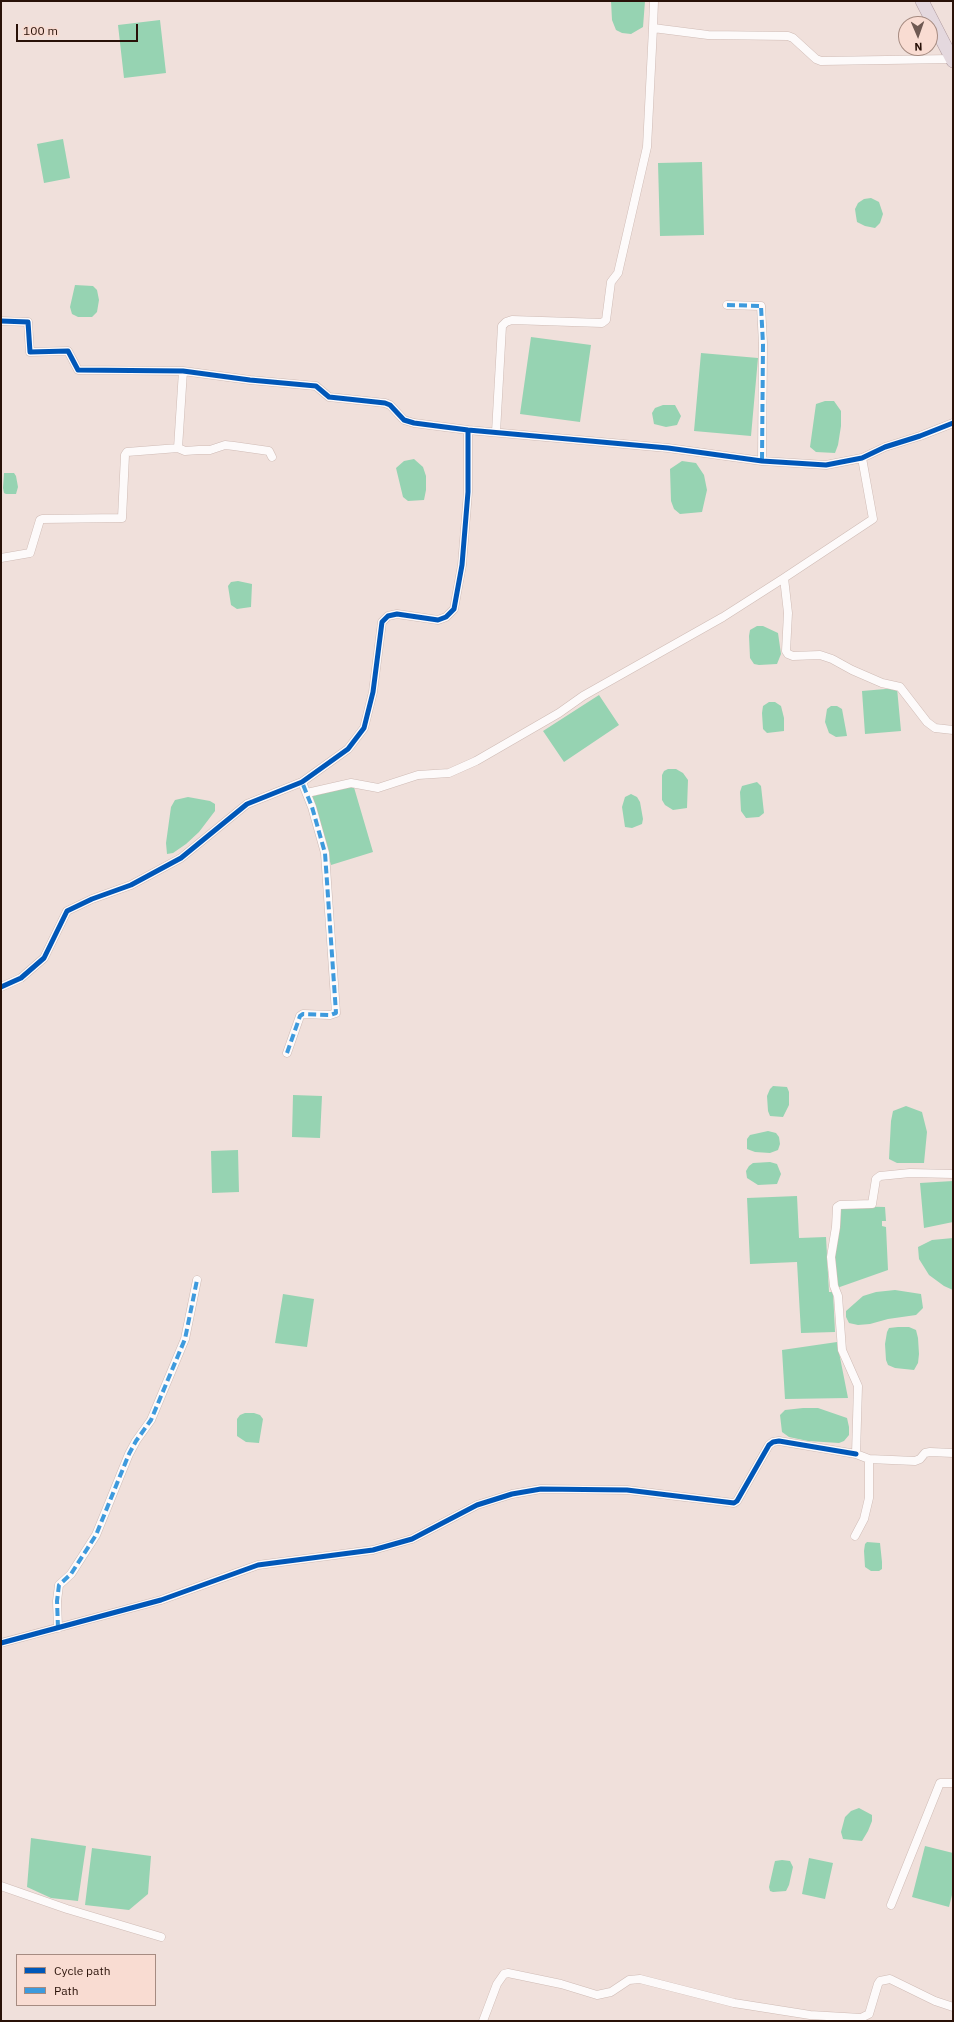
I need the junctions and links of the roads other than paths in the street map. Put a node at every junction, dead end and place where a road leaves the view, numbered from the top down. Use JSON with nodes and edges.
{"nodes":[{"id":1,"x":654,"y":1,"type":"edge"},
{"id":2,"x":922,"y":1,"type":"edge"},
{"id":3,"x":653,"y":28,"type":"junction"},
{"id":4,"x":952,"y":60,"type":"edge"},
{"id":5,"x":727,"y":305,"type":"dead end"},
{"id":6,"x":1,"y":321,"type":"edge"},
{"id":7,"x":183,"y":371,"type":"junction"},
{"id":8,"x":953,"y":423,"type":"edge"},
{"id":9,"x":468,"y":430,"type":"junction"},
{"id":10,"x":496,"y":432,"type":"junction"},
{"id":11,"x":178,"y":448,"type":"junction"},
{"id":12,"x":272,"y":457,"type":"dead end"},
{"id":13,"x":862,"y":458,"type":"junction"},
{"id":14,"x":762,"y":461,"type":"junction"},
{"id":15,"x":1,"y":558,"type":"edge"},
{"id":16,"x":784,"y":578,"type":"junction"},
{"id":17,"x":953,"y":730,"type":"edge"},
{"id":18,"x":302,"y":782,"type":"junction"},
{"id":19,"x":307,"y":793,"type":"junction"},
{"id":20,"x":1,"y":987,"type":"edge"},
{"id":21,"x":287,"y":1053,"type":"dead end"},
{"id":22,"x":953,"y":1174,"type":"edge"},
{"id":23,"x":197,"y":1280,"type":"dead end"},
{"id":24,"x":953,"y":1453,"type":"edge"},
{"id":25,"x":856,"y":1454,"type":"junction"},
{"id":26,"x":869,"y":1458,"type":"junction"},
{"id":27,"x":855,"y":1536,"type":"dead end"},
{"id":28,"x":58,"y":1628,"type":"junction"},
{"id":29,"x":1,"y":1643,"type":"edge"},
{"id":30,"x":953,"y":1783,"type":"edge"},
{"id":31,"x":1,"y":1886,"type":"edge"},
{"id":32,"x":891,"y":1905,"type":"dead end"},
{"id":33,"x":161,"y":1937,"type":"dead end"},
{"id":34,"x":953,"y":2007,"type":"edge"},
{"id":35,"x":483,"y":2021,"type":"edge"}],
"edges":[{"from":1,"to":3,"type":"street"},
{"from":2,"to":4,"type":"highway"},
{"from":3,"to":4,"type":"street"},
{"from":3,"to":10,"type":"street"},
{"from":5,"to":14,"type":"street"},
{"from":6,"to":7,"type":"street"},
{"from":7,"to":9,"type":"street"},
{"from":7,"to":11,"type":"street"},
{"from":8,"to":13,"type":"street"},
{"from":9,"to":10,"type":"street"},
{"from":9,"to":18,"type":"street"},
{"from":10,"to":14,"type":"street"},
{"from":11,"to":12,"type":"street"},
{"from":11,"to":15,"type":"street"},
{"from":13,"to":14,"type":"street"},
{"from":13,"to":16,"type":"street"},
{"from":16,"to":17,"type":"street"},
{"from":16,"to":19,"type":"street"},
{"from":18,"to":19,"type":"street"},
{"from":18,"to":20,"type":"street"},
{"from":19,"to":21,"type":"street"},
{"from":22,"to":25,"type":"street"},
{"from":23,"to":28,"type":"street"},
{"from":24,"to":26,"type":"street"},
{"from":25,"to":26,"type":"street"},
{"from":25,"to":28,"type":"street"},
{"from":26,"to":27,"type":"street"},
{"from":28,"to":29,"type":"street"},
{"from":30,"to":32,"type":"street"},
{"from":31,"to":33,"type":"street"},
{"from":34,"to":35,"type":"street"}]}
